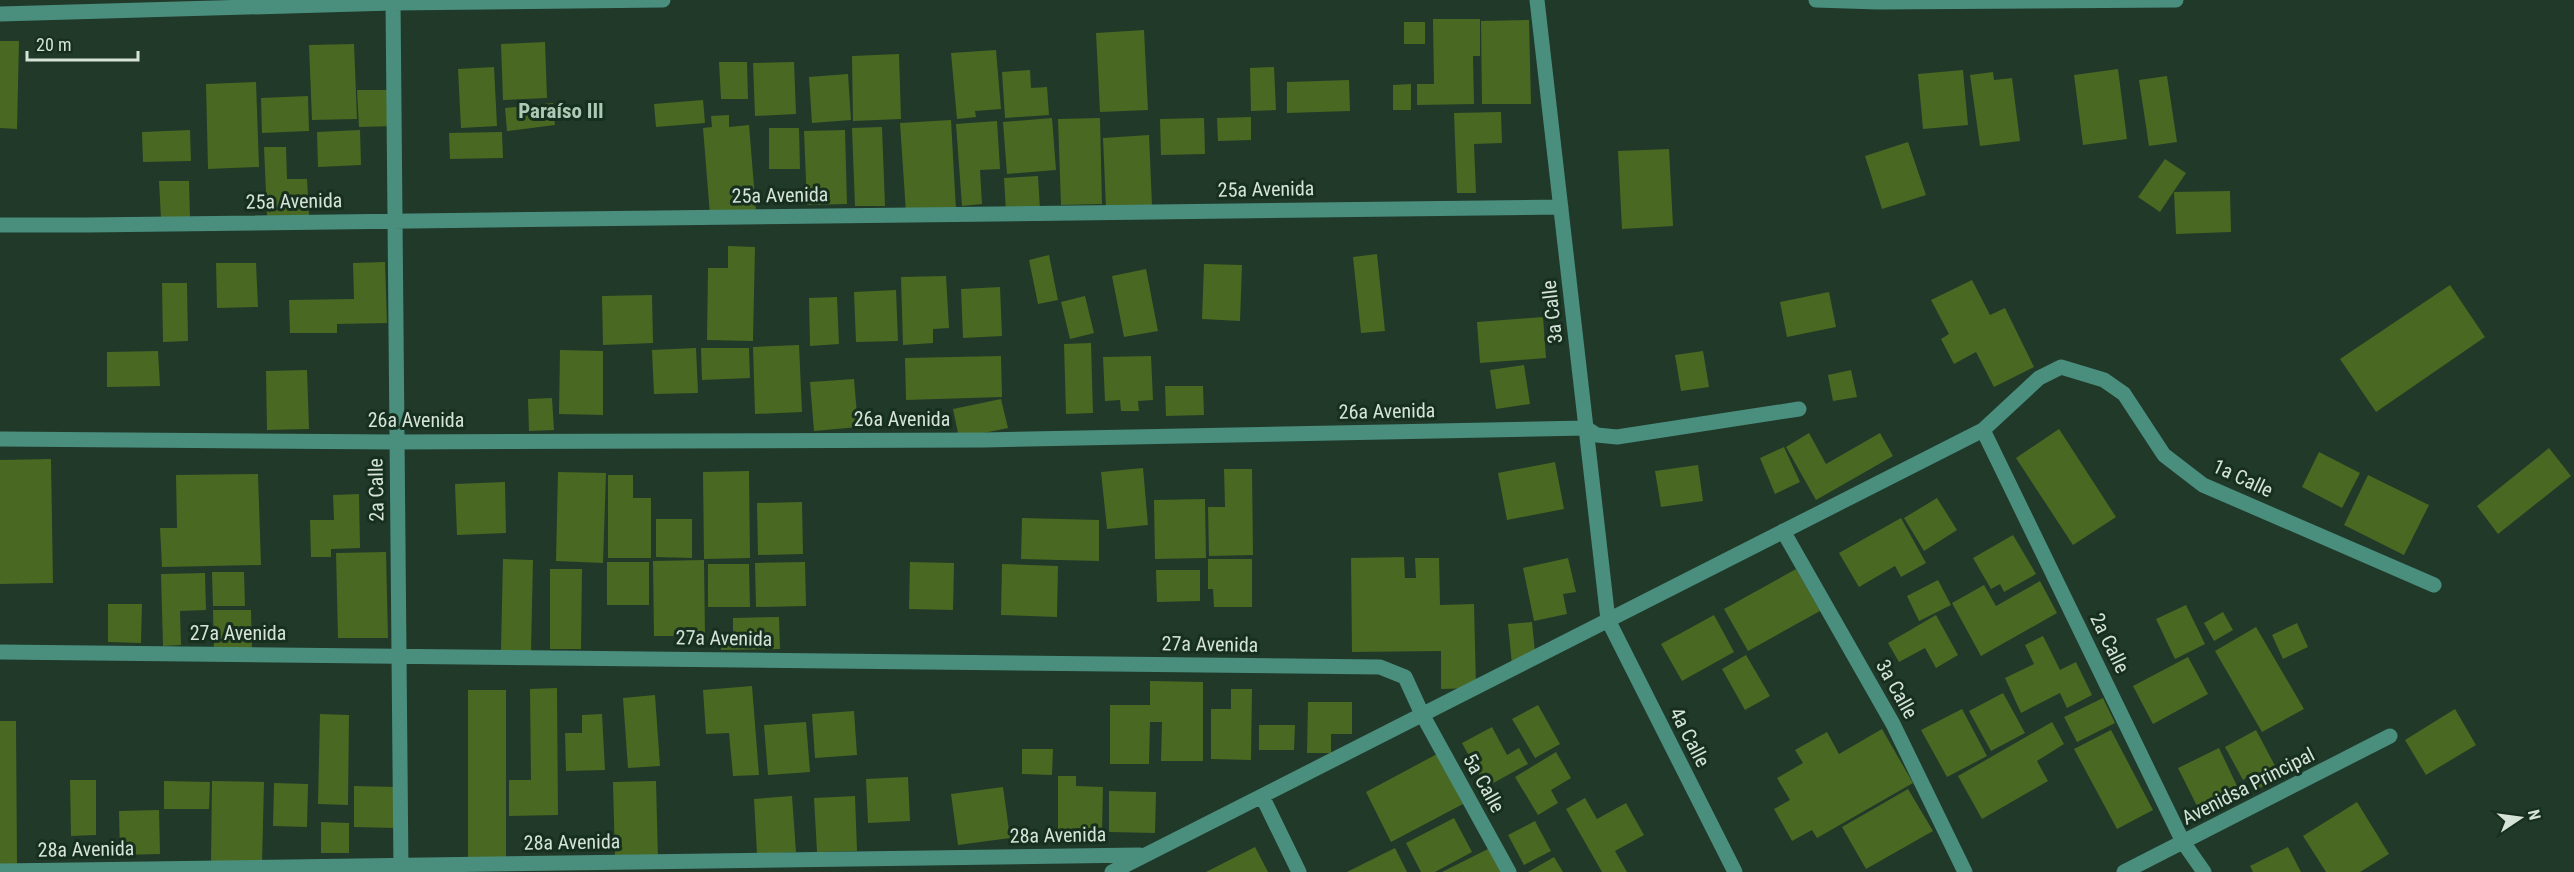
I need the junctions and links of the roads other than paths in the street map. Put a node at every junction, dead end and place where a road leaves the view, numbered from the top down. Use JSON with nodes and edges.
{"nodes":[{"id":1,"x":663,"y":0,"type":"edge"},
{"id":2,"x":1538,"y":0,"type":"edge"},
{"id":3,"x":1816,"y":0,"type":"edge"},
{"id":4,"x":2176,"y":0,"type":"edge"},
{"id":5,"x":393,"y":1,"type":"edge"},
{"id":6,"x":1878,"y":1,"type":"edge"},
{"id":7,"x":0,"y":14,"type":"edge"},
{"id":8,"x":1561,"y":207,"type":"junction"},
{"id":9,"x":394,"y":220,"type":"junction"},
{"id":10,"x":0,"y":225,"type":"edge"},
{"id":11,"x":1799,"y":409,"type":"dead end"},
{"id":12,"x":1586,"y":428,"type":"junction"},
{"id":13,"x":1983,"y":430,"type":"junction"},
{"id":14,"x":0,"y":439,"type":"edge"},
{"id":15,"x":396,"y":442,"type":"junction"},
{"id":16,"x":1783,"y":531,"type":"junction"},
{"id":17,"x":2434,"y":585,"type":"dead end"},
{"id":18,"x":1608,"y":620,"type":"junction"},
{"id":19,"x":0,"y":652,"type":"edge"},
{"id":20,"x":399,"y":656,"type":"junction"},
{"id":21,"x":1422,"y":714,"type":"junction"},
{"id":22,"x":2390,"y":736,"type":"dead end"},
{"id":23,"x":1262,"y":796,"type":"junction"},
{"id":24,"x":2183,"y":842,"type":"junction"},
{"id":25,"x":1145,"y":855,"type":"junction"},
{"id":26,"x":401,"y":869,"type":"edge"},
{"id":27,"x":0,"y":871,"type":"edge"},
{"id":28,"x":1112,"y":872,"type":"edge"},
{"id":29,"x":1299,"y":872,"type":"edge"},
{"id":30,"x":1509,"y":872,"type":"edge"},
{"id":31,"x":1735,"y":872,"type":"edge"},
{"id":32,"x":1965,"y":872,"type":"edge"},
{"id":33,"x":2124,"y":872,"type":"edge"},
{"id":34,"x":2204,"y":872,"type":"edge"}],
"edges":[{"from":1,"to":5,"type":"street"},
{"from":2,"to":8,"type":"street","name":"3a Calle"},
{"from":3,"to":6,"type":"street"},
{"from":4,"to":6,"type":"street"},
{"from":5,"to":7,"type":"street"},
{"from":5,"to":9,"type":"street","name":"2a Calle"},
{"from":8,"to":9,"type":"street","name":"25a Avenida"},
{"from":8,"to":12,"type":"street","name":"3a Calle"},
{"from":9,"to":10,"type":"street","name":"25a Avenida"},
{"from":9,"to":15,"type":"street","name":"2a Calle"},
{"from":11,"to":12,"type":"street","name":"26a Avenida"},
{"from":12,"to":15,"type":"street","name":"26a Avenida"},
{"from":12,"to":18,"type":"street","name":"3a Calle"},
{"from":13,"to":16,"type":"street","name":"1a Calle"},
{"from":13,"to":17,"type":"street","name":"1a Calle"},
{"from":13,"to":24,"type":"street","name":"2a Calle"},
{"from":14,"to":15,"type":"street","name":"26a Avenida"},
{"from":15,"to":20,"type":"street","name":"2a Calle"},
{"from":16,"to":18,"type":"street","name":"1a Calle"},
{"from":16,"to":32,"type":"street","name":"3a Calle"},
{"from":18,"to":21,"type":"street","name":"1a Calle"},
{"from":18,"to":31,"type":"street","name":"4a Calle"},
{"from":19,"to":20,"type":"street","name":"27a Avenida"},
{"from":20,"to":21,"type":"street","name":"27a Avenida"},
{"from":20,"to":26,"type":"street","name":"2a Calle"},
{"from":21,"to":23,"type":"street","name":"1a Calle"},
{"from":21,"to":30,"type":"street","name":"5a Calle"},
{"from":22,"to":24,"type":"street","name":"Avenidsa Principal"},
{"from":23,"to":25,"type":"street","name":"1a Calle"},
{"from":23,"to":29,"type":"street"},
{"from":24,"to":33,"type":"street","name":"Avenidsa Principal"},
{"from":24,"to":34,"type":"street","name":"2a Calle"},
{"from":25,"to":26,"type":"street","name":"28a Avenida"},
{"from":25,"to":28,"type":"street","name":"1a Calle"},
{"from":26,"to":27,"type":"street","name":"28a Avenida"}]}
